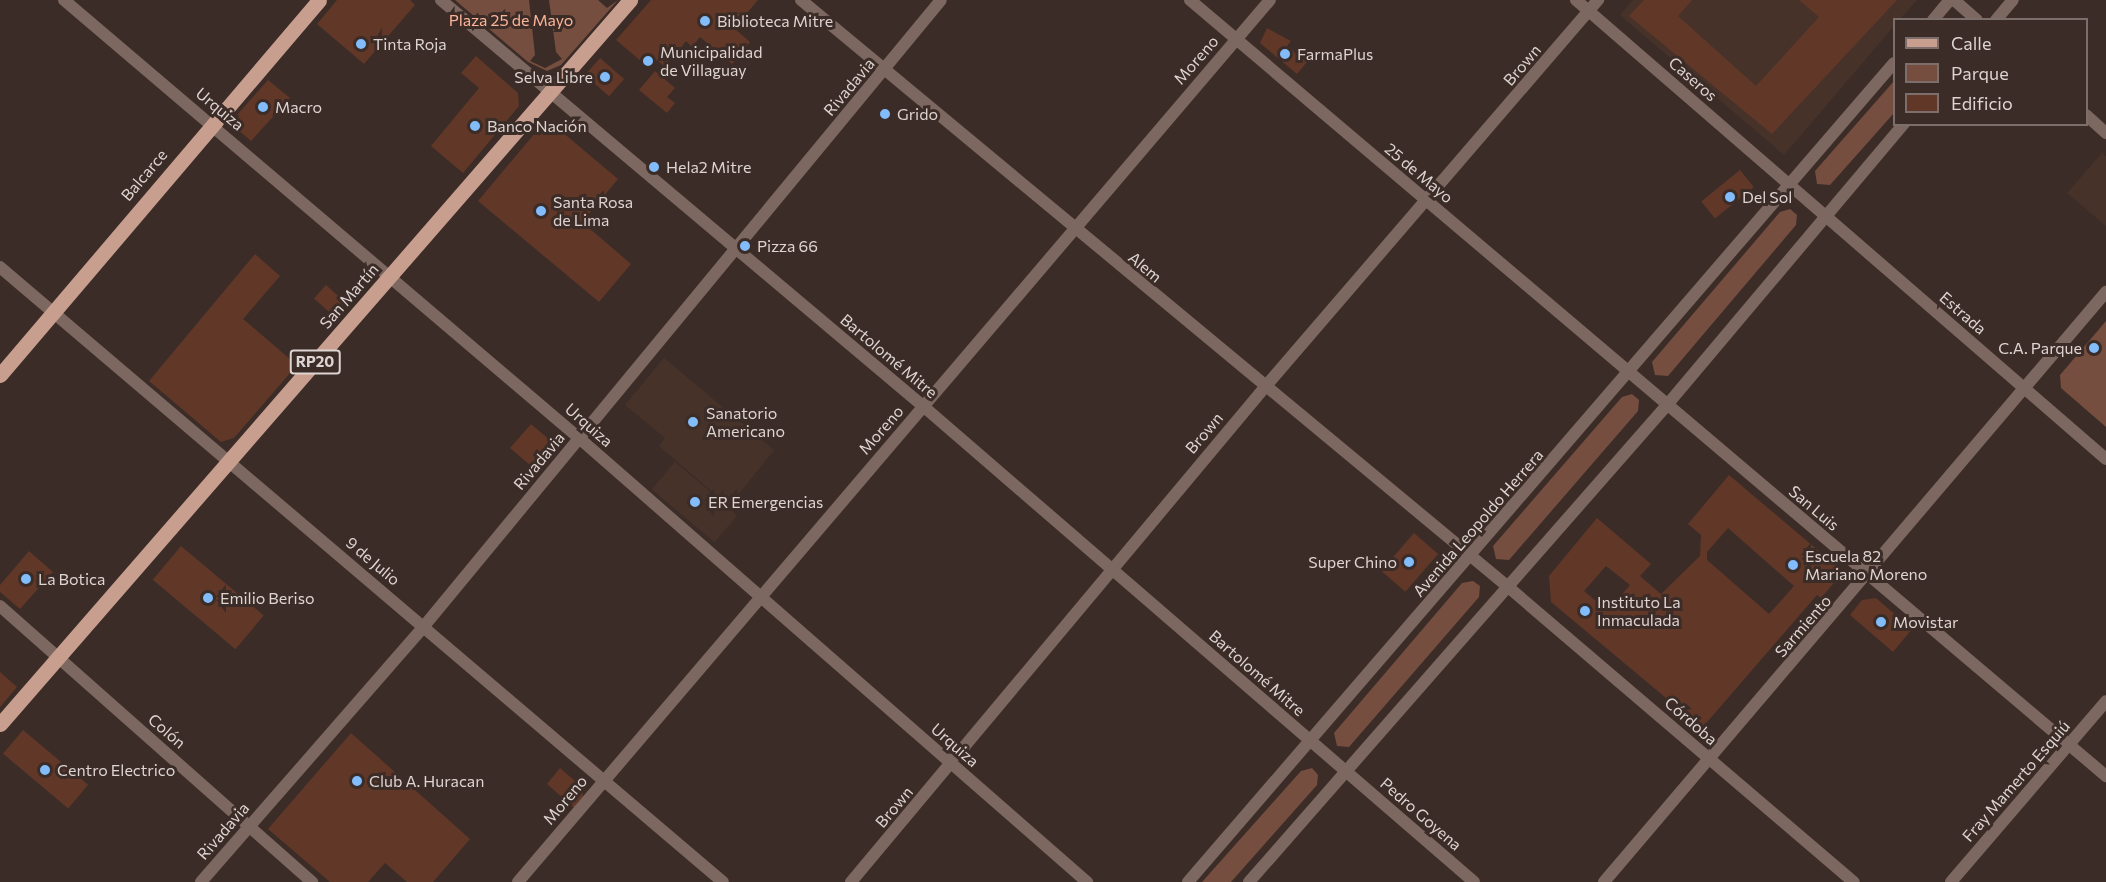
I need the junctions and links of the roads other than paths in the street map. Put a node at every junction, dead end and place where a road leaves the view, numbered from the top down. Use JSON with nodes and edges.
{"nodes":[{"id":1,"x":64,"y":0,"type":"edge"},
{"id":2,"x":318,"y":0,"type":"edge"},
{"id":3,"x":441,"y":0,"type":"edge"},
{"id":4,"x":630,"y":0,"type":"edge"},
{"id":5,"x":801,"y":0,"type":"edge"},
{"id":6,"x":941,"y":0,"type":"edge"},
{"id":7,"x":1190,"y":0,"type":"edge"},
{"id":8,"x":1270,"y":0,"type":"edge"},
{"id":9,"x":1576,"y":0,"type":"edge"},
{"id":10,"x":1598,"y":0,"type":"edge"},
{"id":11,"x":1952,"y":0,"type":"edge"},
{"id":12,"x":2013,"y":0,"type":"edge"},
{"id":13,"x":1589,"y":11,"type":"junction"},
{"id":14,"x":1935,"y":18,"type":"edge"},
{"id":15,"x":1974,"y":18,"type":"edge"},
{"id":16,"x":1998,"y":18,"type":"edge"},
{"id":17,"x":1236,"y":40,"type":"junction"},
{"id":18,"x":1893,"y":64,"type":"edge"},
{"id":19,"x":882,"y":72,"type":"junction"},
{"id":20,"x":550,"y":92,"type":"junction"},
{"id":21,"x":2088,"y":118,"type":"edge"},
{"id":22,"x":210,"y":123,"type":"junction"},
{"id":23,"x":1902,"y":126,"type":"edge"},
{"id":24,"x":2106,"y":133,"type":"edge"},
{"id":25,"x":1789,"y":182,"type":"junction"},
{"id":26,"x":1428,"y":202,"type":"junction"},
{"id":27,"x":1826,"y":214,"type":"junction"},
{"id":28,"x":1074,"y":229,"type":"junction"},
{"id":29,"x":735,"y":249,"type":"junction"},
{"id":30,"x":0,"y":267,"type":"edge"},
{"id":31,"x":391,"y":276,"type":"junction"},
{"id":32,"x":2106,"y":292,"type":"edge"},
{"id":33,"x":53,"y":313,"type":"junction"},
{"id":34,"x":1629,"y":371,"type":"junction"},
{"id":35,"x":0,"y":375,"type":"edge"},
{"id":36,"x":1265,"y":387,"type":"junction"},
{"id":37,"x":2024,"y":388,"type":"junction"},
{"id":38,"x":1667,"y":405,"type":"junction"},
{"id":39,"x":923,"y":406,"type":"junction"},
{"id":40,"x":579,"y":438,"type":"junction"},
{"id":41,"x":2106,"y":459,"type":"edge"},
{"id":42,"x":228,"y":461,"type":"junction"},
{"id":43,"x":1471,"y":556,"type":"junction"},
{"id":44,"x":1111,"y":570,"type":"junction"},
{"id":45,"x":1868,"y":576,"type":"junction"},
{"id":46,"x":1507,"y":585,"type":"junction"},
{"id":47,"x":760,"y":596,"type":"junction"},
{"id":48,"x":0,"y":606,"type":"edge"},
{"id":49,"x":425,"y":625,"type":"junction"},
{"id":50,"x":58,"y":657,"type":"junction"},
{"id":51,"x":2106,"y":701,"type":"edge"},
{"id":52,"x":0,"y":724,"type":"edge"},
{"id":53,"x":1311,"y":742,"type":"junction"},
{"id":54,"x":2071,"y":745,"type":"junction"},
{"id":55,"x":1710,"y":759,"type":"junction"},
{"id":56,"x":951,"y":764,"type":"junction"},
{"id":57,"x":1346,"y":772,"type":"junction"},
{"id":58,"x":2106,"y":776,"type":"edge"},
{"id":59,"x":604,"y":778,"type":"junction"},
{"id":60,"x":249,"y":826,"type":"junction"},
{"id":61,"x":201,"y":882,"type":"edge"},
{"id":62,"x":312,"y":882,"type":"edge"},
{"id":63,"x":518,"y":882,"type":"edge"},
{"id":64,"x":723,"y":882,"type":"edge"},
{"id":65,"x":851,"y":882,"type":"edge"},
{"id":66,"x":1088,"y":882,"type":"edge"},
{"id":67,"x":1188,"y":882,"type":"edge"},
{"id":68,"x":1249,"y":882,"type":"edge"},
{"id":69,"x":1474,"y":882,"type":"edge"},
{"id":70,"x":1604,"y":882,"type":"edge"},
{"id":71,"x":1854,"y":882,"type":"edge"},
{"id":72,"x":1951,"y":882,"type":"edge"}],
"edges":[{"from":1,"to":22,"type":"street","name":"Urquiza"},
{"from":2,"to":22,"type":"main road","name":"Balcarce"},
{"from":3,"to":20,"type":"street","name":"Bartolomé Mitre"},
{"from":4,"to":20,"type":"main road","name":"San Martín","number":"RP20"},
{"from":5,"to":19,"type":"street","name":"Alem"},
{"from":6,"to":19,"type":"street","name":"Rivadavia"},
{"from":7,"to":17,"type":"street","name":"25 de Mayo"},
{"from":8,"to":17,"type":"street","name":"Moreno"},
{"from":9,"to":13,"type":"street","name":"Caseros"},
{"from":10,"to":13,"type":"street","name":"Brown"},
{"from":11,"to":14,"type":"street"},
{"from":11,"to":15,"type":"street"},
{"from":12,"to":16,"type":"street"},
{"from":13,"to":25,"type":"street","name":"Caseros"},
{"from":13,"to":26,"type":"street","name":"Brown"},
{"from":17,"to":26,"type":"street","name":"25 de Mayo"},
{"from":17,"to":28,"type":"street","name":"Moreno"},
{"from":18,"to":25,"type":"street","name":"Avenida Leopoldo Herrera"},
{"from":19,"to":28,"type":"street","name":"Alem"},
{"from":19,"to":29,"type":"street","name":"Rivadavia"},
{"from":20,"to":29,"type":"street","name":"Bartolomé Mitre"},
{"from":20,"to":31,"type":"main road","name":"San Martín","number":"RP20"},
{"from":21,"to":24,"type":"street"},
{"from":22,"to":31,"type":"street","name":"Urquiza"},
{"from":22,"to":33,"type":"main road","name":"Balcarce"},
{"from":23,"to":27,"type":"street"},
{"from":25,"to":27,"type":"street","name":"Caseros"},
{"from":25,"to":34,"type":"street","name":"Avenida Leopoldo Herrera"},
{"from":26,"to":34,"type":"street","name":"25 de Mayo"},
{"from":26,"to":36,"type":"street","name":"Brown"},
{"from":27,"to":37,"type":"street","name":"Estrada"},
{"from":27,"to":38,"type":"street"},
{"from":28,"to":36,"type":"street","name":"Alem"},
{"from":28,"to":39,"type":"street","name":"Moreno"},
{"from":29,"to":39,"type":"street","name":"Bartolomé Mitre"},
{"from":29,"to":40,"type":"street","name":"Rivadavia"},
{"from":30,"to":33,"type":"street","name":"9 de Julio"},
{"from":31,"to":40,"type":"street","name":"Urquiza"},
{"from":31,"to":42,"type":"main road","name":"San Martín","number":"RP20"},
{"from":32,"to":37,"type":"street","name":"Sarmiento"},
{"from":33,"to":35,"type":"main road","name":"Balcarce"},
{"from":33,"to":42,"type":"street","name":"9 de Julio"},
{"from":34,"to":38,"type":"street","name":"25 de Mayo"},
{"from":34,"to":43,"type":"street","name":"Avenida Leopoldo Herrera"},
{"from":36,"to":43,"type":"street","name":"Alem"},
{"from":36,"to":44,"type":"street","name":"Brown"},
{"from":37,"to":41,"type":"street","name":"Estrada"},
{"from":37,"to":45,"type":"street","name":"Sarmiento"},
{"from":38,"to":45,"type":"street","name":"San Luis"},
{"from":38,"to":46,"type":"street"},
{"from":39,"to":44,"type":"street","name":"Bartolomé Mitre"},
{"from":39,"to":47,"type":"street","name":"Moreno"},
{"from":40,"to":47,"type":"street","name":"Urquiza"},
{"from":40,"to":49,"type":"street","name":"Rivadavia"},
{"from":42,"to":49,"type":"street","name":"9 de Julio"},
{"from":42,"to":50,"type":"main road","name":"San Martín","number":"RP20"},
{"from":43,"to":46,"type":"street","name":"Córdoba"},
{"from":43,"to":53,"type":"street","name":"Avenida Leopoldo Herrera"},
{"from":44,"to":53,"type":"street","name":"Bartolomé Mitre"},
{"from":44,"to":56,"type":"street","name":"Brown"},
{"from":45,"to":54,"type":"street","name":"San Luis"},
{"from":45,"to":55,"type":"street","name":"Sarmiento"},
{"from":46,"to":55,"type":"street","name":"Córdoba"},
{"from":46,"to":57,"type":"street"},
{"from":47,"to":56,"type":"street","name":"Urquiza"},
{"from":47,"to":59,"type":"street","name":"Moreno"},
{"from":48,"to":50,"type":"street","name":"Colón"},
{"from":49,"to":59,"type":"street","name":"9 de Julio"},
{"from":49,"to":60,"type":"street","name":"Rivadavia"},
{"from":50,"to":52,"type":"main road","name":"San Martín","number":"RP20"},
{"from":50,"to":60,"type":"street","name":"Colón"},
{"from":51,"to":54,"type":"street","name":"Fray Mamerto Esquiú"},
{"from":53,"to":57,"type":"street","name":"Bartolomé Mitre"},
{"from":53,"to":67,"type":"street","name":"Avenida Leopoldo Herrera"},
{"from":54,"to":58,"type":"street","name":"San Luis"},
{"from":54,"to":72,"type":"street","name":"Fray Mamerto Esquiú"},
{"from":55,"to":70,"type":"street","name":"Sarmiento"},
{"from":55,"to":71,"type":"street","name":"Córdoba"},
{"from":56,"to":65,"type":"street","name":"Brown"},
{"from":56,"to":66,"type":"street","name":"Urquiza"},
{"from":57,"to":68,"type":"street"},
{"from":57,"to":69,"type":"street","name":"Pedro Goyena"},
{"from":59,"to":63,"type":"street","name":"Moreno"},
{"from":59,"to":64,"type":"street","name":"9 de Julio"},
{"from":60,"to":61,"type":"street","name":"Rivadavia"},
{"from":60,"to":62,"type":"street","name":"Colón"}]}
